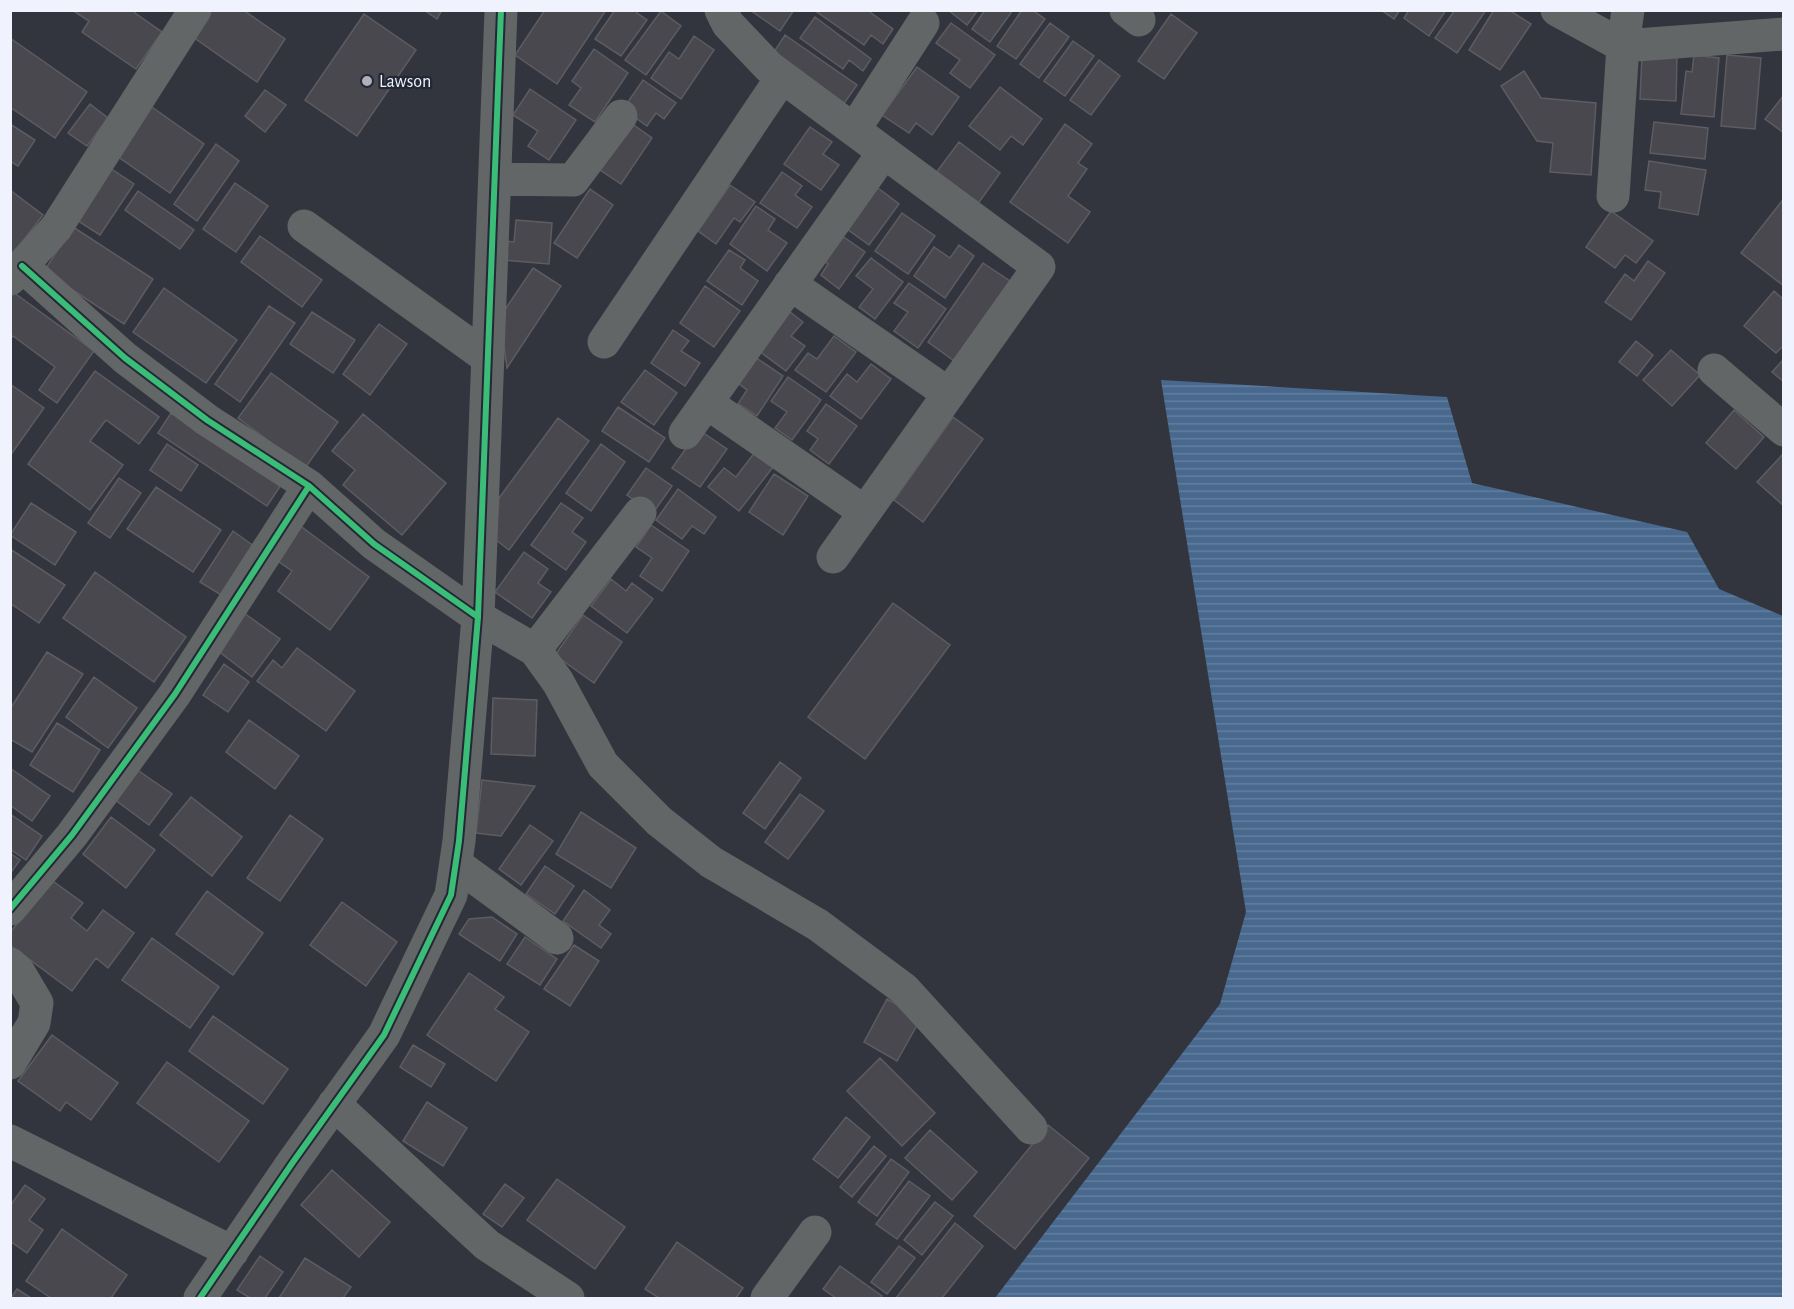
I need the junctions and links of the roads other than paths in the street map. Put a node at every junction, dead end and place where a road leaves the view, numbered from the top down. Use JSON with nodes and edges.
{"nodes":[{"id":1,"x":195,"y":10,"type":"edge"},
{"id":2,"x":501,"y":10,"type":"edge"},
{"id":3,"x":721,"y":10,"type":"edge"},
{"id":4,"x":1557,"y":10,"type":"edge"},
{"id":5,"x":1628,"y":10,"type":"edge"},
{"id":6,"x":923,"y":23,"type":"dead end"},
{"id":7,"x":1784,"y":34,"type":"edge"},
{"id":8,"x":1623,"y":46,"type":"junction"},
{"id":9,"x":782,"y":76,"type":"junction"},
{"id":10,"x":621,"y":116,"type":"dead end"},
{"id":11,"x":854,"y":130,"type":"junction"},
{"id":12,"x":884,"y":152,"type":"junction"},
{"id":13,"x":495,"y":179,"type":"junction"},
{"id":14,"x":1613,"y":196,"type":"dead end"},
{"id":15,"x":303,"y":226,"type":"dead end"},
{"id":16,"x":16,"y":273,"type":"edge"},
{"id":17,"x":790,"y":284,"type":"junction"},
{"id":18,"x":604,"y":342,"type":"dead end"},
{"id":19,"x":488,"y":358,"type":"junction"},
{"id":20,"x":1714,"y":370,"type":"dead end"},
{"id":21,"x":949,"y":394,"type":"junction"},
{"id":22,"x":707,"y":403,"type":"junction"},
{"id":23,"x":1784,"y":430,"type":"edge"},
{"id":24,"x":685,"y":433,"type":"dead end"},
{"id":25,"x":309,"y":486,"type":"junction"},
{"id":26,"x":865,"y":512,"type":"junction"},
{"id":27,"x":640,"y":513,"type":"dead end"},
{"id":28,"x":833,"y":557,"type":"dead end"},
{"id":29,"x":478,"y":617,"type":"junction"},
{"id":30,"x":535,"y":650,"type":"junction"},
{"id":31,"x":456,"y":864,"type":"junction"},
{"id":32,"x":10,"y":909,"type":"edge"},
{"id":33,"x":557,"y":938,"type":"dead end"},
{"id":34,"x":10,"y":964,"type":"edge"},
{"id":35,"x":10,"y":1063,"type":"edge"},
{"id":36,"x":334,"y":1104,"type":"junction"},
{"id":37,"x":1031,"y":1128,"type":"dead end"},
{"id":38,"x":10,"y":1141,"type":"edge"},
{"id":39,"x":815,"y":1232,"type":"dead end"},
{"id":40,"x":232,"y":1252,"type":"junction"},
{"id":41,"x":200,"y":1299,"type":"edge"},
{"id":42,"x":568,"y":1299,"type":"edge"},
{"id":43,"x":767,"y":1299,"type":"edge"}],
"edges":[{"from":1,"to":16,"type":"street"},
{"from":2,"to":13,"type":"street"},
{"from":3,"to":9,"type":"street"},
{"from":4,"to":8,"type":"street"},
{"from":5,"to":8,"type":"street"},
{"from":6,"to":11,"type":"street"},
{"from":7,"to":8,"type":"street"},
{"from":8,"to":14,"type":"street"},
{"from":9,"to":11,"type":"street"},
{"from":9,"to":18,"type":"street"},
{"from":10,"to":13,"type":"street"},
{"from":11,"to":12,"type":"street"},
{"from":12,"to":17,"type":"street"},
{"from":12,"to":21,"type":"street"},
{"from":13,"to":19,"type":"street"},
{"from":15,"to":19,"type":"street"},
{"from":16,"to":25,"type":"street"},
{"from":17,"to":21,"type":"street"},
{"from":17,"to":22,"type":"street"},
{"from":19,"to":29,"type":"street"},
{"from":20,"to":23,"type":"street"},
{"from":21,"to":26,"type":"street"},
{"from":22,"to":24,"type":"street"},
{"from":22,"to":26,"type":"street"},
{"from":25,"to":29,"type":"street"},
{"from":25,"to":32,"type":"street"},
{"from":26,"to":28,"type":"street"},
{"from":27,"to":30,"type":"street"},
{"from":29,"to":30,"type":"street"},
{"from":29,"to":31,"type":"street"},
{"from":30,"to":37,"type":"street"},
{"from":31,"to":33,"type":"street"},
{"from":31,"to":36,"type":"street"},
{"from":34,"to":35,"type":"street"},
{"from":36,"to":40,"type":"street"},
{"from":36,"to":42,"type":"street"},
{"from":38,"to":40,"type":"street"},
{"from":39,"to":43,"type":"street"},
{"from":40,"to":41,"type":"street"}]}
